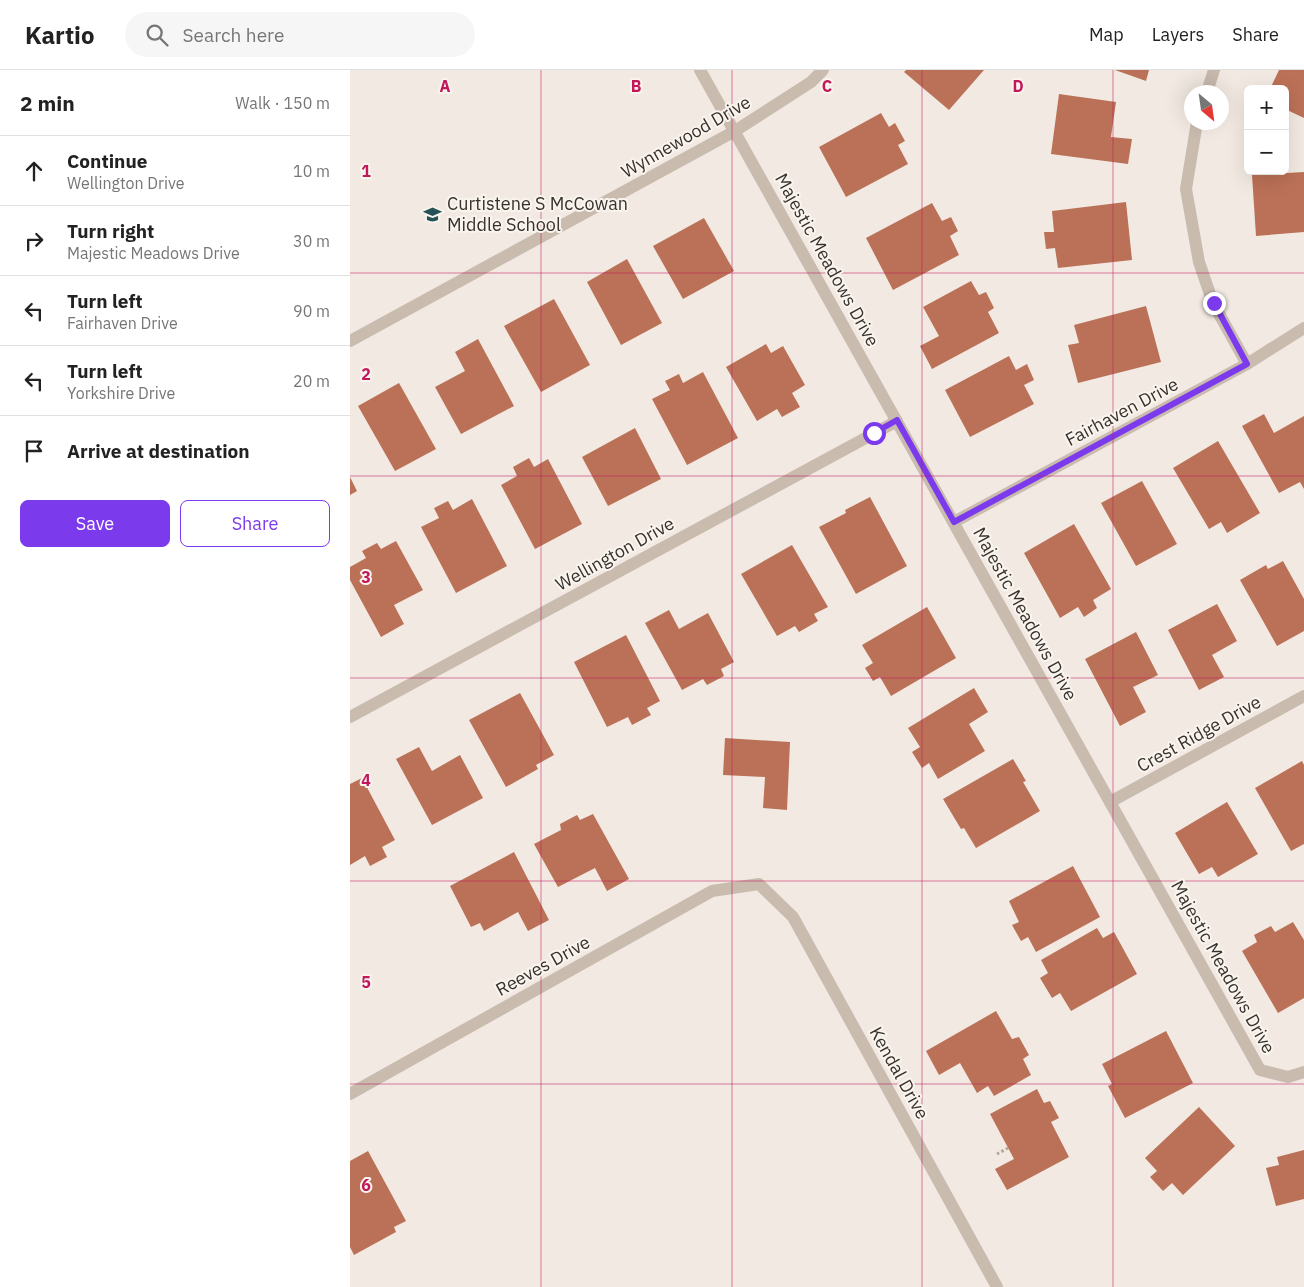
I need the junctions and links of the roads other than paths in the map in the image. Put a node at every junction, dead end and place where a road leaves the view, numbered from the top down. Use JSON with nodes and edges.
{"nodes":[{"id":1,"x":700,"y":70,"type":"edge"},
{"id":2,"x":823,"y":70,"type":"edge"},
{"id":3,"x":1214,"y":70,"type":"edge"},
{"id":4,"x":1209,"y":85,"type":"edge"},
{"id":5,"x":1196,"y":130,"type":"edge"},
{"id":6,"x":735,"y":131,"type":"junction"},
{"id":7,"x":1304,"y":328,"type":"edge"},
{"id":8,"x":350,"y":341,"type":"edge"},
{"id":9,"x":1247,"y":364,"type":"junction"},
{"id":10,"x":897,"y":420,"type":"junction"},
{"id":11,"x":954,"y":522,"type":"junction"},
{"id":12,"x":1304,"y":696,"type":"edge"},
{"id":13,"x":350,"y":717,"type":"edge"},
{"id":14,"x":1110,"y":802,"type":"junction"},
{"id":15,"x":758,"y":884,"type":"joint"},
{"id":16,"x":1304,"y":1072,"type":"edge"},
{"id":17,"x":350,"y":1094,"type":"edge"},
{"id":18,"x":997,"y":1287,"type":"edge"}],
"edges":[{"from":1,"to":6,"type":"street","name":"Majestic Meadows Drive"},
{"from":2,"to":6,"type":"street","name":"Wynnewood Drive"},
{"from":3,"to":4,"type":"street"},
{"from":5,"to":9,"type":"street"},
{"from":6,"to":8,"type":"street","name":"Wynnewood Drive"},
{"from":6,"to":10,"type":"street","name":"Majestic Meadows Drive"},
{"from":7,"to":9,"type":"street","name":"Fairhaven Drive"},
{"from":9,"to":11,"type":"street","name":"Fairhaven Drive"},
{"from":10,"to":11,"type":"street","name":"Majestic Meadows Drive"},
{"from":10,"to":13,"type":"street","name":"Wellington Drive"},
{"from":11,"to":14,"type":"street","name":"Majestic Meadows Drive"},
{"from":12,"to":14,"type":"street","name":"Crest Ridge Drive"},
{"from":14,"to":16,"type":"street","name":"Majestic Meadows Drive"},
{"from":15,"to":17,"type":"street","name":"Reeves Drive"},
{"from":15,"to":18,"type":"street","name":"Kendal Drive"}]}
